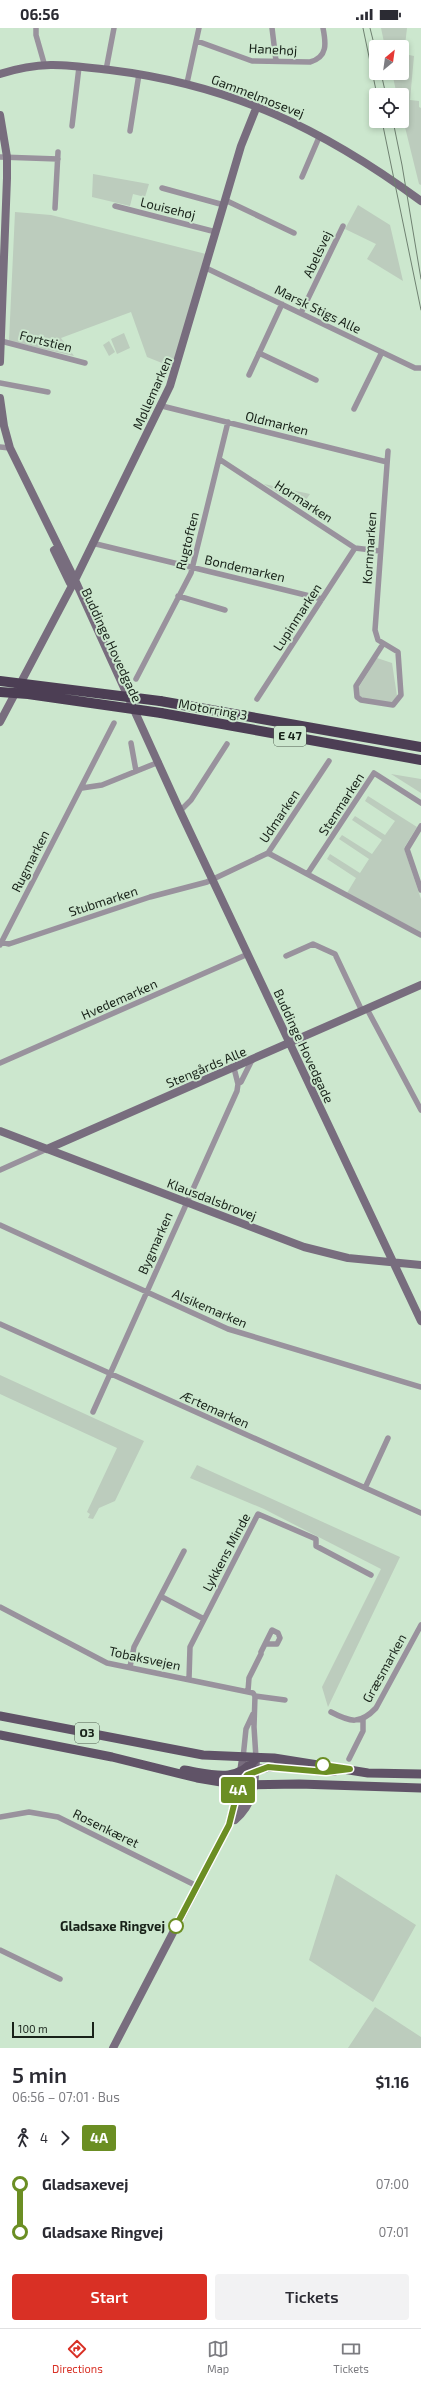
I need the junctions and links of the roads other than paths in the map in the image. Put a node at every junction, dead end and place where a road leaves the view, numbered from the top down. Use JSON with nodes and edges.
{"nodes":[{"id":1,"x":36,"y":28,"type":"edge"},
{"id":2,"x":114,"y":28,"type":"edge"},
{"id":3,"x":199,"y":28,"type":"edge"},
{"id":4,"x":272,"y":28,"type":"edge"},
{"id":5,"x":322,"y":28,"type":"edge"},
{"id":6,"x":196,"y":40,"type":"junction"},
{"id":7,"x":276,"y":61,"type":"junction"},
{"id":8,"x":44,"y":64,"type":"junction"},
{"id":9,"x":79,"y":67,"type":"junction"},
{"id":10,"x":106,"y":70,"type":"junction"},
{"id":11,"x":0,"y":74,"type":"edge"},
{"id":12,"x":140,"y":74,"type":"junction"},
{"id":13,"x":187,"y":83,"type":"junction"},
{"id":14,"x":257,"y":106,"type":"junction"},
{"id":15,"x":0,"y":115,"type":"edge"},
{"id":16,"x":72,"y":126,"type":"dead end"},
{"id":17,"x":130,"y":131,"type":"dead end"},
{"id":18,"x":320,"y":135,"type":"junction"},
{"id":19,"x":58,"y":152,"type":"dead end"},
{"id":20,"x":3,"y":157,"type":"edge"},
{"id":21,"x":58,"y":159,"type":"junction"},
{"id":22,"x":302,"y":177,"type":"dead end"},
{"id":23,"x":162,"y":188,"type":"dead end"},
{"id":24,"x":421,"y":201,"type":"edge"},
{"id":25,"x":224,"y":203,"type":"junction"},
{"id":26,"x":115,"y":206,"type":"dead end"},
{"id":27,"x":55,"y":208,"type":"dead end"},
{"id":28,"x":343,"y":226,"type":"dead end"},
{"id":29,"x":216,"y":232,"type":"junction"},
{"id":30,"x":294,"y":233,"type":"dead end"},
{"id":31,"x":206,"y":268,"type":"junction"},
{"id":32,"x":2,"y":283,"type":"edge"},
{"id":33,"x":282,"y":304,"type":"junction"},
{"id":34,"x":301,"y":313,"type":"junction"},
{"id":35,"x":1,"y":341,"type":"edge"},
{"id":36,"x":382,"y":352,"type":"junction"},
{"id":37,"x":259,"y":353,"type":"junction"},
{"id":38,"x":0,"y":362,"type":"edge"},
{"id":39,"x":85,"y":363,"type":"dead end"},
{"id":40,"x":421,"y":368,"type":"edge"},
{"id":41,"x":249,"y":375,"type":"dead end"},
{"id":42,"x":316,"y":380,"type":"dead end"},
{"id":43,"x":0,"y":383,"type":"edge"},
{"id":44,"x":48,"y":392,"type":"dead end"},
{"id":45,"x":0,"y":398,"type":"edge"},
{"id":46,"x":162,"y":406,"type":"junction"},
{"id":47,"x":354,"y":409,"type":"dead end"},
{"id":48,"x":228,"y":422,"type":"junction"},
{"id":49,"x":0,"y":447,"type":"edge"},
{"id":50,"x":10,"y":448,"type":"junction"},
{"id":51,"x":388,"y":451,"type":"dead end"},
{"id":52,"x":219,"y":459,"type":"junction"},
{"id":53,"x":387,"y":462,"type":"junction"},
{"id":54,"x":92,"y":543,"type":"junction"},
{"id":55,"x":355,"y":548,"type":"junction"},
{"id":56,"x":380,"y":551,"type":"junction"},
{"id":57,"x":193,"y":567,"type":"junction"},
{"id":58,"x":73,"y":583,"type":"junction"},
{"id":59,"x":178,"y":596,"type":"junction"},
{"id":60,"x":322,"y":599,"type":"junction"},
{"id":61,"x":225,"y":610,"type":"dead end"},
{"id":62,"x":383,"y":644,"type":"junction"},
{"id":63,"x":136,"y":679,"type":"dead end"},
{"id":64,"x":0,"y":680,"type":"edge"},
{"id":65,"x":0,"y":692,"type":"edge"},
{"id":66,"x":257,"y":698,"type":"dead end"},
{"id":67,"x":0,"y":722,"type":"edge"},
{"id":68,"x":114,"y":723,"type":"dead end"},
{"id":69,"x":131,"y":743,"type":"dead end"},
{"id":70,"x":227,"y":744,"type":"dead end"},
{"id":71,"x":419,"y":747,"type":"edge"},
{"id":72,"x":420,"y":760,"type":"edge"},
{"id":73,"x":329,"y":761,"type":"dead end"},
{"id":74,"x":157,"y":762,"type":"junction"},
{"id":75,"x":136,"y":771,"type":"junction"},
{"id":76,"x":82,"y":788,"type":"junction"},
{"id":77,"x":421,"y":804,"type":"edge"},
{"id":78,"x":180,"y":811,"type":"junction"},
{"id":79,"x":421,"y":826,"type":"edge"},
{"id":80,"x":268,"y":853,"type":"junction"},
{"id":81,"x":308,"y":873,"type":"junction"},
{"id":82,"x":212,"y":879,"type":"junction"},
{"id":83,"x":421,"y":890,"type":"edge"},
{"id":84,"x":421,"y":935,"type":"edge"},
{"id":85,"x":1,"y":944,"type":"edge"},
{"id":86,"x":248,"y":954,"type":"junction"},
{"id":87,"x":286,"y":956,"type":"dead end"},
{"id":88,"x":421,"y":985,"type":"edge"},
{"id":89,"x":364,"y":1010,"type":"junction"},
{"id":90,"x":289,"y":1043,"type":"junction"},
{"id":91,"x":252,"y":1060,"type":"junction"},
{"id":92,"x":0,"y":1063,"type":"edge"},
{"id":93,"x":234,"y":1068,"type":"junction"},
{"id":94,"x":238,"y":1084,"type":"junction"},
{"id":95,"x":421,"y":1110,"type":"edge"},
{"id":96,"x":0,"y":1131,"type":"edge"},
{"id":97,"x":47,"y":1149,"type":"junction"},
{"id":98,"x":0,"y":1170,"type":"edge"},
{"id":99,"x":186,"y":1202,"type":"junction"},
{"id":100,"x":0,"y":1225,"type":"edge"},
{"id":101,"x":393,"y":1262,"type":"junction"},
{"id":102,"x":421,"y":1265,"type":"edge"},
{"id":103,"x":146,"y":1292,"type":"junction"},
{"id":104,"x":421,"y":1321,"type":"edge"},
{"id":105,"x":0,"y":1324,"type":"edge"},
{"id":106,"x":109,"y":1373,"type":"junction"},
{"id":107,"x":421,"y":1387,"type":"edge"},
{"id":108,"x":93,"y":1412,"type":"dead end"},
{"id":109,"x":388,"y":1438,"type":"dead end"},
{"id":110,"x":365,"y":1488,"type":"junction"},
{"id":111,"x":421,"y":1513,"type":"edge"},
{"id":112,"x":184,"y":1551,"type":"dead end"},
{"id":113,"x":371,"y":1575,"type":"dead end"},
{"id":114,"x":162,"y":1597,"type":"junction"},
{"id":115,"x":0,"y":1607,"type":"edge"},
{"id":116,"x":204,"y":1619,"type":"junction"},
{"id":117,"x":421,"y":1624,"type":"edge"},
{"id":118,"x":265,"y":1644,"type":"dead end"},
{"id":119,"x":130,"y":1667,"type":"junction"},
{"id":120,"x":189,"y":1679,"type":"junction"},
{"id":121,"x":248,"y":1691,"type":"junction"},
{"id":122,"x":255,"y":1696,"type":"junction"},
{"id":123,"x":285,"y":1700,"type":"dead end"},
{"id":124,"x":254,"y":1712,"type":"junction"},
{"id":125,"x":332,"y":1712,"type":"dead end"},
{"id":126,"x":0,"y":1716,"type":"edge"},
{"id":127,"x":363,"y":1720,"type":"junction"},
{"id":128,"x":0,"y":1735,"type":"edge"},
{"id":129,"x":256,"y":1758,"type":"junction"},
{"id":130,"x":350,"y":1764,"type":"junction"},
{"id":131,"x":157,"y":1768,"type":"junction"},
{"id":132,"x":246,"y":1768,"type":"junction"},
{"id":133,"x":421,"y":1774,"type":"edge"},
{"id":134,"x":248,"y":1785,"type":"junction"},
{"id":135,"x":421,"y":1788,"type":"edge"},
{"id":136,"x":0,"y":1817,"type":"edge"},
{"id":137,"x":229,"y":1825,"type":"junction"},
{"id":138,"x":197,"y":1886,"type":"junction"},
{"id":139,"x":0,"y":1950,"type":"edge"},
{"id":140,"x":60,"y":1979,"type":"dead end"},
{"id":141,"x":113,"y":2048,"type":"edge"}],
"edges":[{"from":1,"to":8,"type":"street"},
{"from":2,"to":10,"type":"street"},
{"from":3,"to":6,"type":"street"},
{"from":4,"to":7,"type":"street"},
{"from":5,"to":7,"type":"street","name":"Hanehøj"},
{"from":6,"to":7,"type":"street","name":"Hanehøj"},
{"from":6,"to":13,"type":"street"},
{"from":8,"to":9,"type":"street","name":"Gammelmosevej"},
{"from":8,"to":11,"type":"street","name":"Gammelmosevej"},
{"from":9,"to":10,"type":"street","name":"Gammelmosevej"},
{"from":9,"to":16,"type":"street"},
{"from":10,"to":12,"type":"street","name":"Gammelmosevej"},
{"from":12,"to":13,"type":"street","name":"Gammelmosevej"},
{"from":12,"to":17,"type":"street"},
{"from":13,"to":14,"type":"street","name":"Gammelmosevej"},
{"from":14,"to":18,"type":"street","name":"Gammelmosevej"},
{"from":14,"to":25,"type":"street","name":"Møllemarken"},
{"from":15,"to":20,"type":"street"},
{"from":18,"to":22,"type":"street"},
{"from":18,"to":24,"type":"street","name":"Gammelmosevej"},
{"from":19,"to":21,"type":"street"},
{"from":20,"to":21,"type":"street"},
{"from":20,"to":32,"type":"street"},
{"from":21,"to":27,"type":"street"},
{"from":23,"to":25,"type":"street"},
{"from":25,"to":29,"type":"street","name":"Møllemarken"},
{"from":25,"to":30,"type":"street"},
{"from":26,"to":29,"type":"street","name":"Louisehøj"},
{"from":28,"to":34,"type":"street","name":"Abelsvej"},
{"from":29,"to":31,"type":"street","name":"Møllemarken"},
{"from":31,"to":33,"type":"street","name":"Marsk Stigs Alle"},
{"from":31,"to":46,"type":"street","name":"Møllemarken"},
{"from":32,"to":35,"type":"street"},
{"from":33,"to":34,"type":"street","name":"Marsk Stigs Alle"},
{"from":33,"to":37,"type":"street"},
{"from":34,"to":36,"type":"street","name":"Marsk Stigs Alle"},
{"from":35,"to":38,"type":"street"},
{"from":35,"to":39,"type":"street","name":"Fortstien"},
{"from":36,"to":40,"type":"street","name":"Marsk Stigs Alle"},
{"from":36,"to":47,"type":"street"},
{"from":37,"to":41,"type":"street"},
{"from":37,"to":42,"type":"street"},
{"from":43,"to":44,"type":"street"},
{"from":45,"to":50,"type":"street","name":"Buddinge Hovedgade"},
{"from":46,"to":48,"type":"street","name":"Oldmarken"},
{"from":46,"to":54,"type":"street","name":"Møllemarken"},
{"from":48,"to":52,"type":"street","name":"Rugtoften"},
{"from":48,"to":53,"type":"street","name":"Oldmarken"},
{"from":49,"to":50,"type":"street"},
{"from":50,"to":58,"type":"street","name":"Buddinge Hovedgade"},
{"from":51,"to":53,"type":"street","name":"Kornmarken"},
{"from":52,"to":55,"type":"street","name":"Hørmarken"},
{"from":52,"to":57,"type":"street","name":"Rugtoften"},
{"from":53,"to":56,"type":"street","name":"Kornmarken"},
{"from":54,"to":57,"type":"street","name":"Bondemarken"},
{"from":54,"to":58,"type":"street","name":"Møllemarken"},
{"from":55,"to":56,"type":"street","name":"Hørmarken"},
{"from":55,"to":60,"type":"street","name":"Lupinmarken"},
{"from":56,"to":62,"type":"street","name":"Kornmarken"},
{"from":57,"to":59,"type":"street","name":"Rugtoften"},
{"from":57,"to":60,"type":"street","name":"Bondemarken"},
{"from":58,"to":67,"type":"street","name":"Møllemarken"},
{"from":58,"to":74,"type":"street","name":"Buddinge Hovedgade"},
{"from":59,"to":61,"type":"street"},
{"from":59,"to":63,"type":"street","name":"Rugtoften"},
{"from":60,"to":66,"type":"street","name":"Lupinmarken"},
{"from":62,"to":62,"type":"street","name":"Kornmarken"},
{"from":64,"to":71,"type":"highway","name":"Motorring 3","number":"E 47","bridge":true},
{"from":65,"to":72,"type":"highway","name":"Motorring 3","number":"E 47","bridge":true},
{"from":68,"to":76,"type":"street","name":"Rugmarken"},
{"from":69,"to":75,"type":"street"},
{"from":70,"to":78,"type":"street"},
{"from":73,"to":80,"type":"street","name":"Udmarken"},
{"from":74,"to":75,"type":"street"},
{"from":74,"to":78,"type":"street","name":"Buddinge Hovedgade"},
{"from":75,"to":76,"type":"street"},
{"from":76,"to":85,"type":"street","name":"Rugmarken"},
{"from":77,"to":81,"type":"street","name":"Stenmarken"},
{"from":78,"to":82,"type":"street","name":"Buddinge Hovedgade"},
{"from":79,"to":83,"type":"street"},
{"from":80,"to":81,"type":"street"},
{"from":80,"to":82,"type":"street","name":"Udmarken"},
{"from":81,"to":84,"type":"street"},
{"from":82,"to":85,"type":"street","name":"Stubmarken"},
{"from":82,"to":86,"type":"street","name":"Buddinge Hovedgade"},
{"from":86,"to":90,"type":"street","name":"Buddinge Hovedgade"},
{"from":86,"to":92,"type":"street","name":"Hvedemarken"},
{"from":87,"to":89,"type":"street"},
{"from":88,"to":89,"type":"street","name":"Stengårds Alle"},
{"from":89,"to":90,"type":"street","name":"Stengårds Alle"},
{"from":89,"to":95,"type":"street"},
{"from":90,"to":91,"type":"street","name":"Stengårds Alle"},
{"from":90,"to":101,"type":"street","name":"Buddinge Hovedgade"},
{"from":91,"to":93,"type":"street","name":"Stengårds Alle"},
{"from":91,"to":94,"type":"street","name":"Bygmarken"},
{"from":93,"to":94,"type":"street"},
{"from":93,"to":97,"type":"street","name":"Stengårds Alle"},
{"from":94,"to":99,"type":"street","name":"Bygmarken"},
{"from":96,"to":97,"type":"street","name":"Klausdalsbrovej"},
{"from":97,"to":98,"type":"street","name":"Stengårds Alle"},
{"from":97,"to":99,"type":"street","name":"Klausdalsbrovej"},
{"from":99,"to":101,"type":"street","name":"Klausdalsbrovej"},
{"from":99,"to":103,"type":"street","name":"Bygmarken"},
{"from":100,"to":103,"type":"street","name":"Alsikemarken"},
{"from":101,"to":102,"type":"street","name":"Klausdalsbrovej"},
{"from":101,"to":104,"type":"street","name":"Buddinge Hovedgade"},
{"from":103,"to":106,"type":"street","name":"Bygmarken"},
{"from":103,"to":107,"type":"street","name":"Alsikemarken"},
{"from":105,"to":106,"type":"street","name":"Ærtemarken"},
{"from":106,"to":108,"type":"street","name":"Bygmarken"},
{"from":106,"to":110,"type":"street","name":"Ærtemarken"},
{"from":109,"to":110,"type":"street"},
{"from":110,"to":111,"type":"street","name":"Ærtemarken"},
{"from":112,"to":114,"type":"street"},
{"from":113,"to":116,"type":"street","name":"Lykkens Minde"},
{"from":114,"to":116,"type":"street"},
{"from":114,"to":119,"type":"street"},
{"from":115,"to":119,"type":"street","name":"Tobaksvejen"},
{"from":116,"to":120,"type":"street","name":"Lykkens Minde"},
{"from":117,"to":127,"type":"street","name":"Græsmarken"},
{"from":118,"to":121,"type":"street"},
{"from":119,"to":120,"type":"street","name":"Tobaksvejen"},
{"from":120,"to":121,"type":"street","name":"Tobaksvejen"},
{"from":121,"to":122,"type":"street","name":"Tobaksvejen"},
{"from":122,"to":123,"type":"street","name":"Tobaksvejen"},
{"from":122,"to":124,"type":"street"},
{"from":124,"to":129,"type":"street"},
{"from":124,"to":132,"type":"street"},
{"from":125,"to":127,"type":"street","name":"Græsmarken"},
{"from":126,"to":132,"type":"main road","number":"O3"},
{"from":127,"to":130,"type":"street","name":"Græsmarken"},
{"from":128,"to":131,"type":"main road","number":"O3"},
{"from":129,"to":130,"type":"main road","number":"O3"},
{"from":129,"to":132,"type":"main road","number":"O3"},
{"from":129,"to":132,"type":"street"},
{"from":130,"to":132,"type":"main road"},
{"from":130,"to":133,"type":"main road","number":"O3"},
{"from":131,"to":132,"type":"main road"},
{"from":131,"to":134,"type":"main road","number":"O3"},
{"from":132,"to":134,"type":"main road"},
{"from":132,"to":134,"type":"street"},
{"from":134,"to":135,"type":"main road","number":"O3"},
{"from":134,"to":137,"type":"street"},
{"from":134,"to":137,"type":"street"},
{"from":136,"to":138,"type":"street","name":"Rosenkæret"},
{"from":137,"to":138,"type":"street"},
{"from":138,"to":141,"type":"street"},
{"from":139,"to":140,"type":"street"}]}
